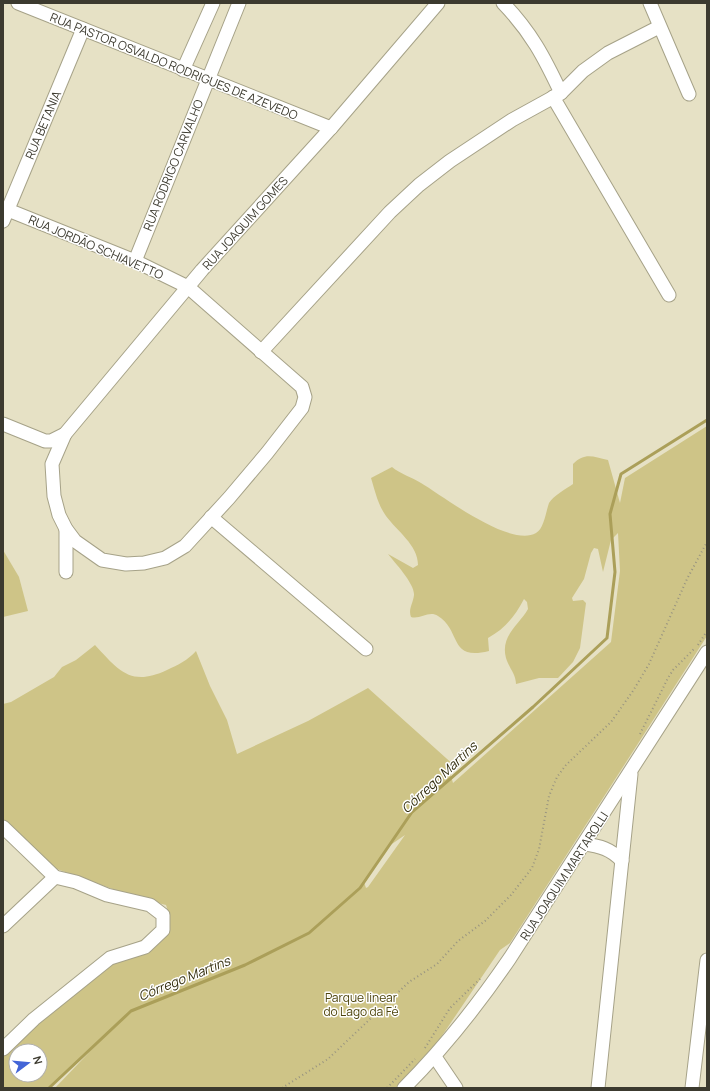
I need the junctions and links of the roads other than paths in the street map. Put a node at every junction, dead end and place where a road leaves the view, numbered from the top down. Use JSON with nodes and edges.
{"nodes":[{"id":1,"x":18,"y":3,"type":"edge"},
{"id":2,"x":213,"y":3,"type":"edge"},
{"id":3,"x":240,"y":3,"type":"edge"},
{"id":4,"x":438,"y":3,"type":"edge"},
{"id":5,"x":503,"y":3,"type":"edge"},
{"id":6,"x":650,"y":3,"type":"edge"},
{"id":7,"x":659,"y":27,"type":"junction"},
{"id":8,"x":83,"y":29,"type":"junction"},
{"id":9,"x":183,"y":70,"type":"junction"},
{"id":10,"x":208,"y":80,"type":"junction"},
{"id":11,"x":689,"y":94,"type":"dead end"},
{"id":12,"x":557,"y":95,"type":"junction"},
{"id":13,"x":331,"y":128,"type":"junction"},
{"id":14,"x":5,"y":213,"type":"edge"},
{"id":15,"x":135,"y":261,"type":"junction"},
{"id":16,"x":188,"y":287,"type":"junction"},
{"id":17,"x":669,"y":295,"type":"dead end"},
{"id":18,"x":261,"y":352,"type":"junction"},
{"id":19,"x":3,"y":424,"type":"edge"},
{"id":20,"x":65,"y":434,"type":"junction"},
{"id":21,"x":45,"y":440,"type":"junction"},
{"id":22,"x":52,"y":464,"type":"junction"},
{"id":23,"x":211,"y":517,"type":"junction"},
{"id":24,"x":66,"y":529,"type":"junction"},
{"id":25,"x":66,"y":572,"type":"dead end"},
{"id":26,"x":366,"y":649,"type":"dead end"},
{"id":27,"x":707,"y":652,"type":"edge"},
{"id":28,"x":703,"y":663,"type":"edge"},
{"id":29,"x":632,"y":770,"type":"junction"},
{"id":30,"x":3,"y":827,"type":"edge"},
{"id":31,"x":584,"y":844,"type":"junction"},
{"id":32,"x":622,"y":861,"type":"junction"},
{"id":33,"x":54,"y":878,"type":"junction"},
{"id":34,"x":3,"y":926,"type":"edge"},
{"id":35,"x":707,"y":960,"type":"edge"},
{"id":36,"x":3,"y":1049,"type":"edge"},
{"id":37,"x":429,"y":1053,"type":"junction"},
{"id":38,"x":404,"y":1088,"type":"edge"},
{"id":39,"x":456,"y":1088,"type":"edge"},
{"id":40,"x":598,"y":1088,"type":"edge"},
{"id":41,"x":692,"y":1088,"type":"edge"}],
"edges":[{"from":1,"to":8,"type":"street","name":"RUA PASTOR OSVALDO RODRIGUES DE AZEVEDO"},
{"from":2,"to":9,"type":"street"},
{"from":3,"to":10,"type":"street","name":"RUA RODRIGO CARVALHO"},
{"from":4,"to":13,"type":"street","name":"RUA JOAQUIM GOMES"},
{"from":5,"to":12,"type":"street"},
{"from":6,"to":7,"type":"street"},
{"from":7,"to":11,"type":"street"},
{"from":7,"to":12,"type":"street"},
{"from":8,"to":9,"type":"street","name":"RUA PASTOR OSVALDO RODRIGUES DE AZEVEDO"},
{"from":8,"to":14,"type":"street","name":"RUA BETANIA"},
{"from":9,"to":10,"type":"street","name":"RUA PASTOR OSVALDO RODRIGUES DE AZEVEDO"},
{"from":10,"to":13,"type":"street","name":"RUA PASTOR OSVALDO RODRIGUES DE AZEVEDO"},
{"from":10,"to":15,"type":"street","name":"RUA RODRIGO CARVALHO"},
{"from":12,"to":17,"type":"street"},
{"from":12,"to":18,"type":"street"},
{"from":13,"to":16,"type":"street","name":"RUA JOAQUIM GOMES"},
{"from":14,"to":15,"type":"street","name":"RUA JORDÃO SCHIAVETTO"},
{"from":15,"to":16,"type":"street","name":"RUA JORDÃO SCHIAVETTO"},
{"from":16,"to":18,"type":"street","name":"RUA JORDÃO SCHIAVETTO"},
{"from":16,"to":20,"type":"street","name":"RUA JOAQUIM GOMES"},
{"from":18,"to":23,"type":"street","name":"RUA JORDÃO SCHIAVETTO"},
{"from":19,"to":21,"type":"street"},
{"from":20,"to":21,"type":"street","name":"RUA JOAQUIM GOMES"},
{"from":20,"to":22,"type":"street"},
{"from":21,"to":22,"type":"street"},
{"from":22,"to":24,"type":"street"},
{"from":23,"to":24,"type":"street","name":"RUA JORDÃO SCHIAVETTO"},
{"from":23,"to":26,"type":"street"},
{"from":24,"to":25,"type":"street"},
{"from":27,"to":28,"type":"street","name":"RUA JOAQUIM MARTAROLLI"},
{"from":28,"to":29,"type":"street","name":"RUA JOAQUIM MARTAROLLI"},
{"from":29,"to":31,"type":"street","name":"RUA JOAQUIM MARTAROLLI"},
{"from":29,"to":32,"type":"street"},
{"from":30,"to":33,"type":"street"},
{"from":31,"to":32,"type":"street"},
{"from":31,"to":37,"type":"street","name":"RUA JOAQUIM MARTAROLLI"},
{"from":32,"to":40,"type":"street"},
{"from":33,"to":34,"type":"street"},
{"from":33,"to":36,"type":"street"},
{"from":35,"to":41,"type":"street"},
{"from":37,"to":38,"type":"street","name":"RUA JOAQUIM MARTAROLLI"},
{"from":37,"to":39,"type":"street"}]}
